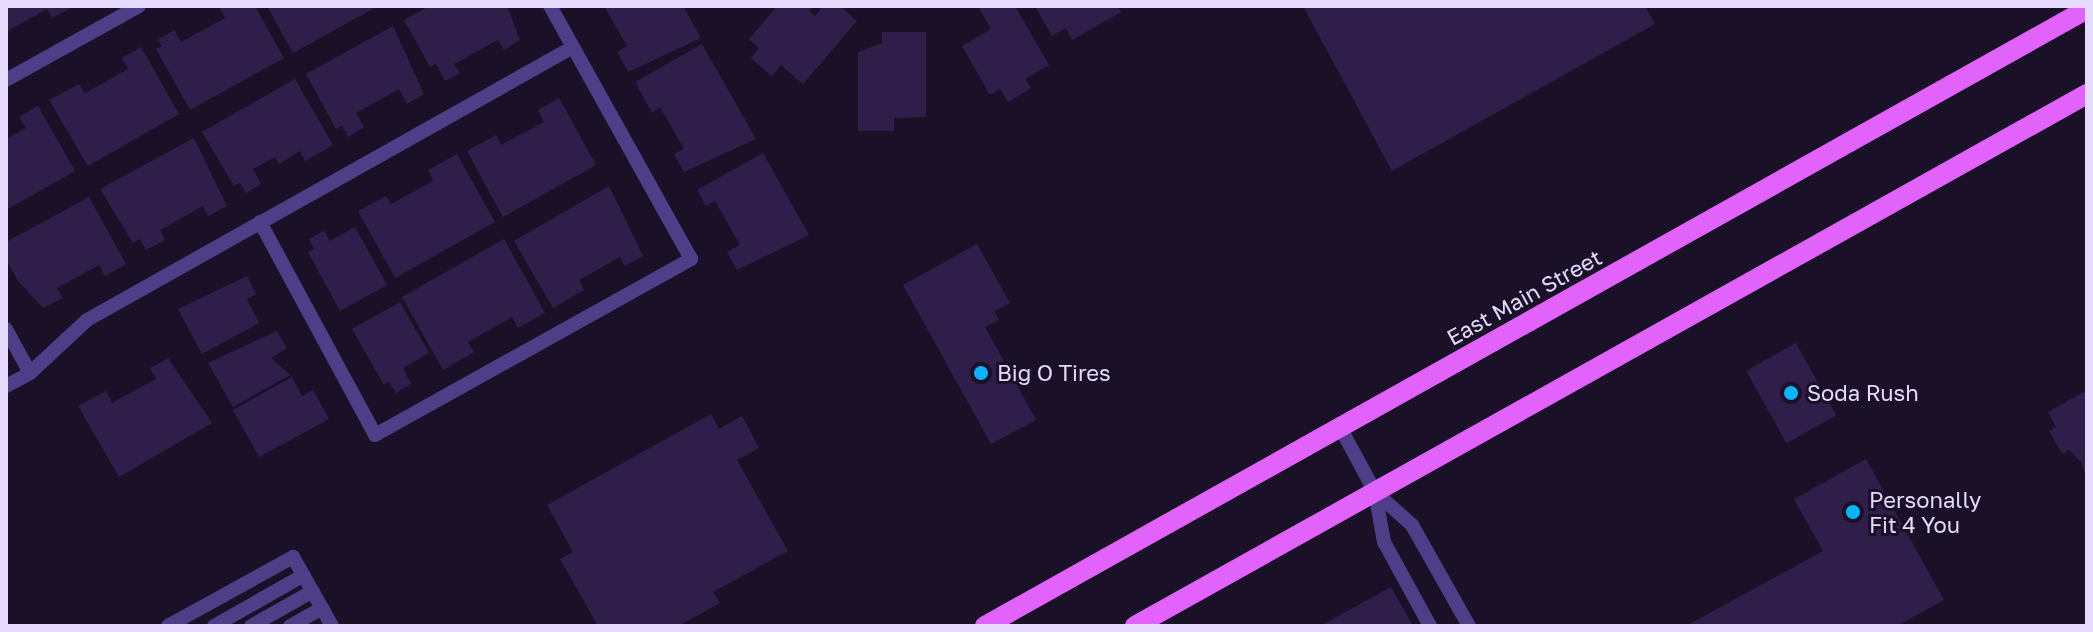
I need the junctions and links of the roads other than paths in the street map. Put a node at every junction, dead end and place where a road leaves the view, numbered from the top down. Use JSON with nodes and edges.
{"nodes":[{"id":1,"x":139,"y":6,"type":"edge"},
{"id":2,"x":550,"y":6,"type":"edge"},
{"id":3,"x":2087,"y":9,"type":"edge"},
{"id":4,"x":573,"y":47,"type":"junction"},
{"id":5,"x":6,"y":80,"type":"edge"},
{"id":6,"x":2087,"y":94,"type":"edge"},
{"id":7,"x":260,"y":222,"type":"junction"},
{"id":8,"x":6,"y":329,"type":"edge"},
{"id":9,"x":30,"y":373,"type":"junction"},
{"id":10,"x":6,"y":386,"type":"edge"},
{"id":11,"x":1340,"y":427,"type":"junction"},
{"id":12,"x":1375,"y":492,"type":"junction"},
{"id":13,"x":304,"y":575,"type":"junction"},
{"id":14,"x":313,"y":591,"type":"junction"},
{"id":15,"x":322,"y":608,"type":"junction"},
{"id":16,"x":168,"y":626,"type":"edge"},
{"id":17,"x":214,"y":626,"type":"edge"},
{"id":18,"x":251,"y":626,"type":"edge"},
{"id":19,"x":290,"y":626,"type":"edge"},
{"id":20,"x":332,"y":626,"type":"edge"},
{"id":21,"x":985,"y":626,"type":"edge"},
{"id":22,"x":1135,"y":626,"type":"edge"},
{"id":23,"x":1430,"y":626,"type":"edge"},
{"id":24,"x":1469,"y":626,"type":"edge"}],
"edges":[{"from":1,"to":5,"type":"lane"},
{"from":2,"to":4,"type":"lane"},
{"from":3,"to":11,"type":"main road","name":"East Main Street"},
{"from":4,"to":7,"type":"lane"},
{"from":4,"to":7,"type":"lane"},
{"from":6,"to":12,"type":"main road"},
{"from":7,"to":9,"type":"lane"},
{"from":8,"to":9,"type":"lane"},
{"from":9,"to":10,"type":"lane"},
{"from":11,"to":12,"type":"lane"},
{"from":11,"to":21,"type":"main road","name":"East Main Street"},
{"from":12,"to":22,"type":"main road"},
{"from":12,"to":23,"type":"lane"},
{"from":12,"to":24,"type":"lane"},
{"from":13,"to":14,"type":"lane"},
{"from":13,"to":16,"type":"lane"},
{"from":13,"to":17,"type":"lane"},
{"from":14,"to":15,"type":"lane"},
{"from":14,"to":18,"type":"lane"},
{"from":15,"to":19,"type":"lane"},
{"from":15,"to":20,"type":"lane"}]}
